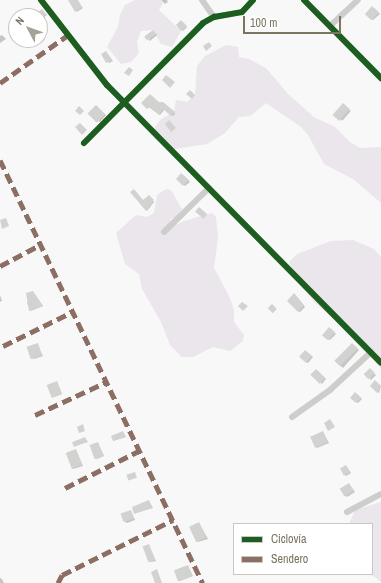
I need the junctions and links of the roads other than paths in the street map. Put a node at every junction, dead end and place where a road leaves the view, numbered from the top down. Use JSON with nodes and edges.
{"nodes":[{"id":1,"x":41,"y":0,"type":"edge"},
{"id":2,"x":202,"y":0,"type":"edge"},
{"id":3,"x":253,"y":0,"type":"edge"},
{"id":4,"x":304,"y":0,"type":"edge"},
{"id":5,"x":358,"y":0,"type":"edge"},
{"id":6,"x":214,"y":17,"type":"junction"},
{"id":7,"x":330,"y":26,"type":"junction"},
{"id":8,"x":381,"y":78,"type":"edge"},
{"id":9,"x":125,"y":102,"type":"junction"},
{"id":10,"x":84,"y":143,"type":"dead end"},
{"id":11,"x":209,"y":188,"type":"junction"},
{"id":12,"x":164,"y":232,"type":"dead end"},
{"id":13,"x":371,"y":352,"type":"junction"},
{"id":14,"x":381,"y":362,"type":"edge"},
{"id":15,"x":292,"y":417,"type":"dead end"},
{"id":16,"x":381,"y":494,"type":"edge"},
{"id":17,"x":347,"y":512,"type":"dead end"}],
"edges":[{"from":1,"to":9,"type":"street"},
{"from":2,"to":6,"type":"street"},
{"from":3,"to":6,"type":"street"},
{"from":4,"to":7,"type":"street"},
{"from":5,"to":7,"type":"street"},
{"from":6,"to":9,"type":"street"},
{"from":7,"to":8,"type":"street"},
{"from":9,"to":10,"type":"street"},
{"from":9,"to":11,"type":"street"},
{"from":11,"to":12,"type":"street"},
{"from":11,"to":13,"type":"street"},
{"from":13,"to":14,"type":"street"},
{"from":13,"to":15,"type":"street"},
{"from":16,"to":17,"type":"street"}]}
